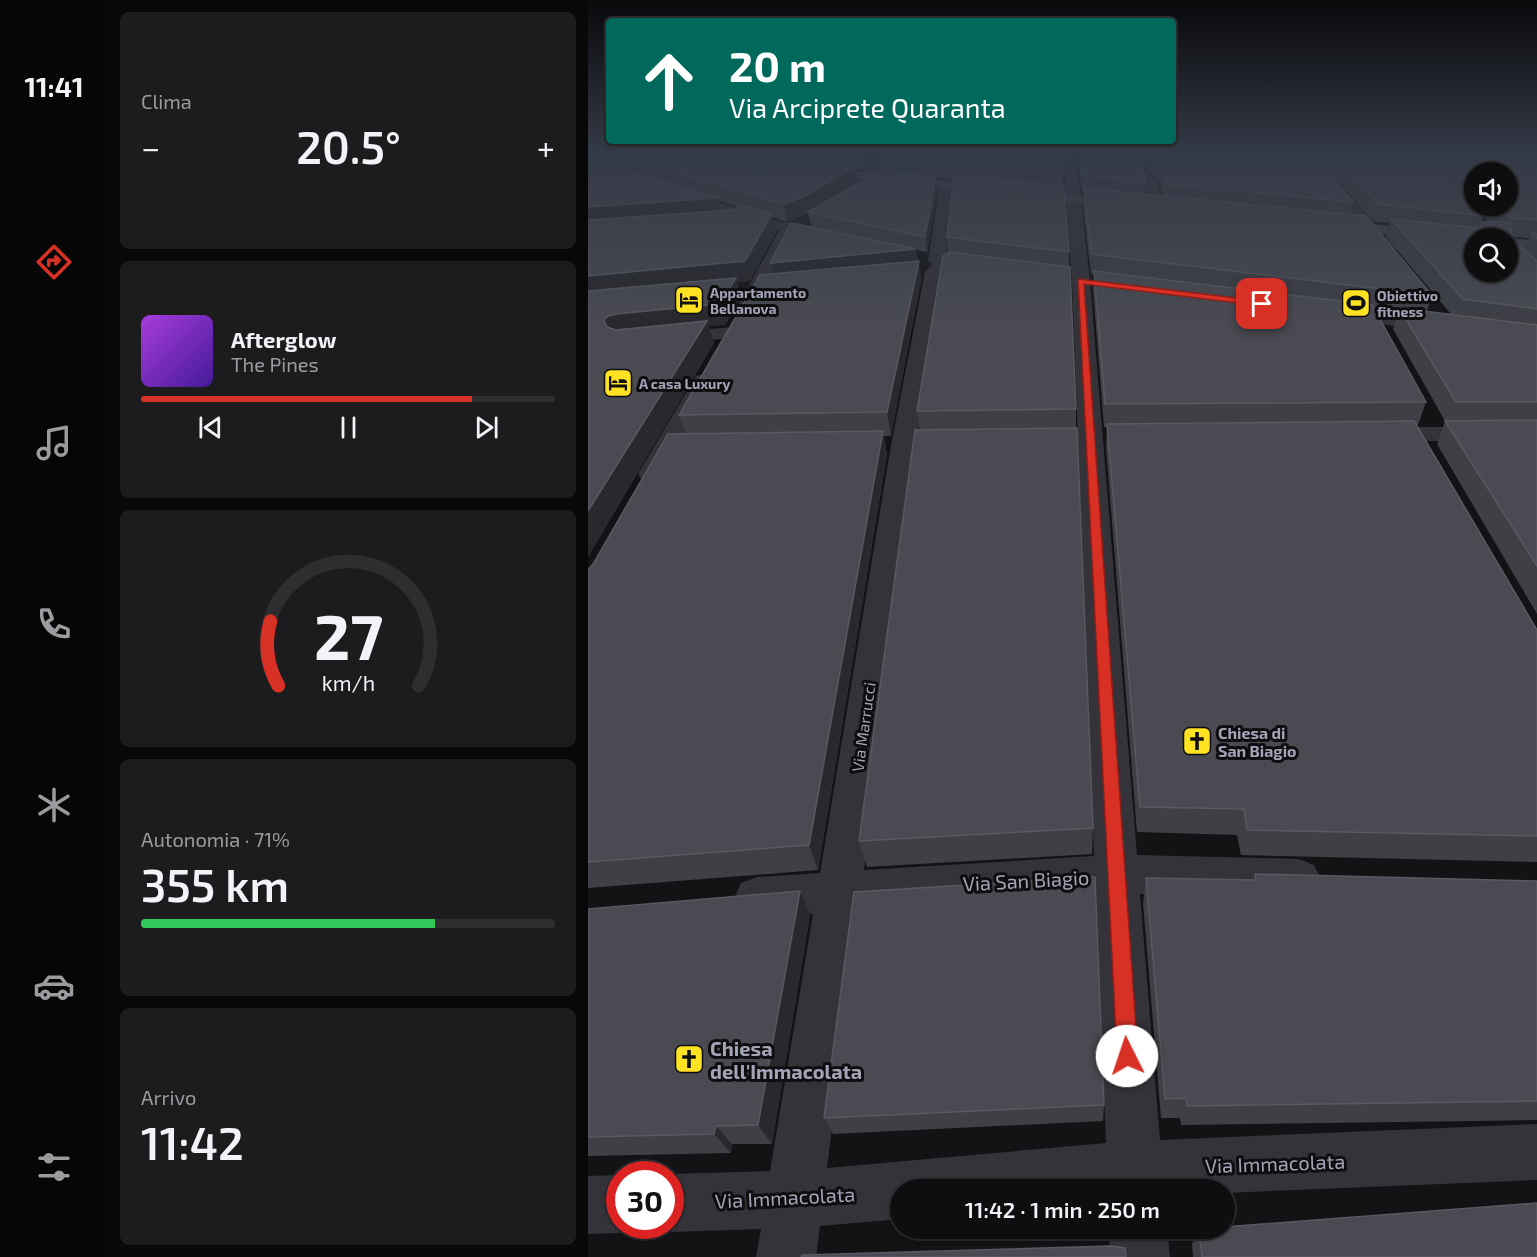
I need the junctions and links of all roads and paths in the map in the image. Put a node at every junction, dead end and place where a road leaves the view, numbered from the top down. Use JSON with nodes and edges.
{"nodes":[{"id":1,"x":721,"y":209,"type":"edge"},
{"id":2,"x":944,"y":209,"type":"edge"},
{"id":3,"x":1075,"y":209,"type":"edge"},
{"id":4,"x":1353,"y":209,"type":"edge"},
{"id":5,"x":812,"y":219,"type":"edge"},
{"id":6,"x":756,"y":220,"type":"junction"},
{"id":7,"x":711,"y":223,"type":"edge"},
{"id":8,"x":1323,"y":224,"type":"edge"},
{"id":9,"x":788,"y":229,"type":"junction"},
{"id":10,"x":1370,"y":229,"type":"junction"},
{"id":11,"x":1464,"y":232,"type":"edge"},
{"id":12,"x":849,"y":244,"type":"edge"},
{"id":13,"x":1518,"y":244,"type":"edge"},
{"id":14,"x":1537,"y":246,"type":"edge"},
{"id":15,"x":1518,"y":259,"type":"edge"},
{"id":16,"x":1522,"y":263,"type":"edge"},
{"id":17,"x":1399,"y":265,"type":"edge"},
{"id":18,"x":1058,"y":278,"type":"edge"},
{"id":19,"x":1080,"y":281,"type":"junction"},
{"id":20,"x":1104,"y":284,"type":"edge"},
{"id":21,"x":781,"y":286,"type":"edge"},
{"id":22,"x":746,"y":290,"type":"junction"},
{"id":23,"x":1434,"y":309,"type":"dead end"},
{"id":24,"x":1316,"y":310,"type":"edge"},
{"id":25,"x":1375,"y":318,"type":"junction"},
{"id":26,"x":1386,"y":339,"type":"edge"},
{"id":27,"x":648,"y":341,"type":"edge"},
{"id":28,"x":722,"y":349,"type":"junction"},
{"id":29,"x":1427,"y":427,"type":"junction"},
{"id":30,"x":1537,"y":434,"type":"edge"},
{"id":31,"x":1358,"y":435,"type":"edge"},
{"id":32,"x":1434,"y":465,"type":"edge"},
{"id":33,"x":643,"y":489,"type":"edge"},
{"id":34,"x":1116,"y":874,"type":"junction"},
{"id":35,"x":1338,"y":880,"type":"edge"},
{"id":36,"x":839,"y":891,"type":"junction"},
{"id":37,"x":714,"y":901,"type":"edge"},
{"id":38,"x":1537,"y":1152,"type":"edge"},
{"id":39,"x":1135,"y":1179,"type":"edge"},
{"id":40,"x":890,"y":1191,"type":"edge"},
{"id":41,"x":795,"y":1199,"type":"junction"},
{"id":42,"x":684,"y":1203,"type":"edge"},
{"id":43,"x":606,"y":1204,"type":"edge"},
{"id":44,"x":588,"y":1205,"type":"edge"},
{"id":45,"x":1139,"y":1239,"type":"edge"},
{"id":46,"x":786,"y":1257,"type":"edge"},
{"id":47,"x":1140,"y":1257,"type":"edge"}],
"edges":[{"from":1,"to":6,"type":"street"},
{"from":2,"to":36,"type":"street","name":"Via Marrucci"},
{"from":3,"to":19,"type":"street"},
{"from":4,"to":10,"type":"street"},
{"from":5,"to":9,"type":"street"},
{"from":6,"to":7,"type":"street"},
{"from":6,"to":9,"type":"street"},
{"from":8,"to":10,"type":"street"},
{"from":9,"to":12,"type":"street"},
{"from":9,"to":22,"type":"street"},
{"from":10,"to":11,"type":"street"},
{"from":10,"to":17,"type":"street"},
{"from":13,"to":14,"type":"street"},
{"from":15,"to":16,"type":"street"},
{"from":18,"to":19,"type":"street"},
{"from":19,"to":20,"type":"street"},
{"from":19,"to":34,"type":"street"},
{"from":21,"to":22,"type":"street"},
{"from":22,"to":28,"type":"street"},
{"from":23,"to":25,"type":"street"},
{"from":24,"to":25,"type":"street"},
{"from":25,"to":26,"type":"street"},
{"from":27,"to":28,"type":"street"},
{"from":28,"to":33,"type":"street"},
{"from":29,"to":30,"type":"street"},
{"from":29,"to":31,"type":"street"},
{"from":29,"to":32,"type":"street"},
{"from":34,"to":35,"type":"street","name":"Via San Biagio"},
{"from":34,"to":36,"type":"street","name":"Via San Biagio"},
{"from":34,"to":39,"type":"street"},
{"from":36,"to":37,"type":"street","name":"Via San Biagio"},
{"from":36,"to":41,"type":"street","name":"Via Marrucci"},
{"from":38,"to":39,"type":"street","name":"Via Immacolata"},
{"from":40,"to":41,"type":"street","name":"Via Immacolata"},
{"from":41,"to":42,"type":"street","name":"Via Immacolata"},
{"from":41,"to":46,"type":"street","name":"Via Marrucci"},
{"from":43,"to":44,"type":"street"},
{"from":45,"to":47,"type":"street"}]}
